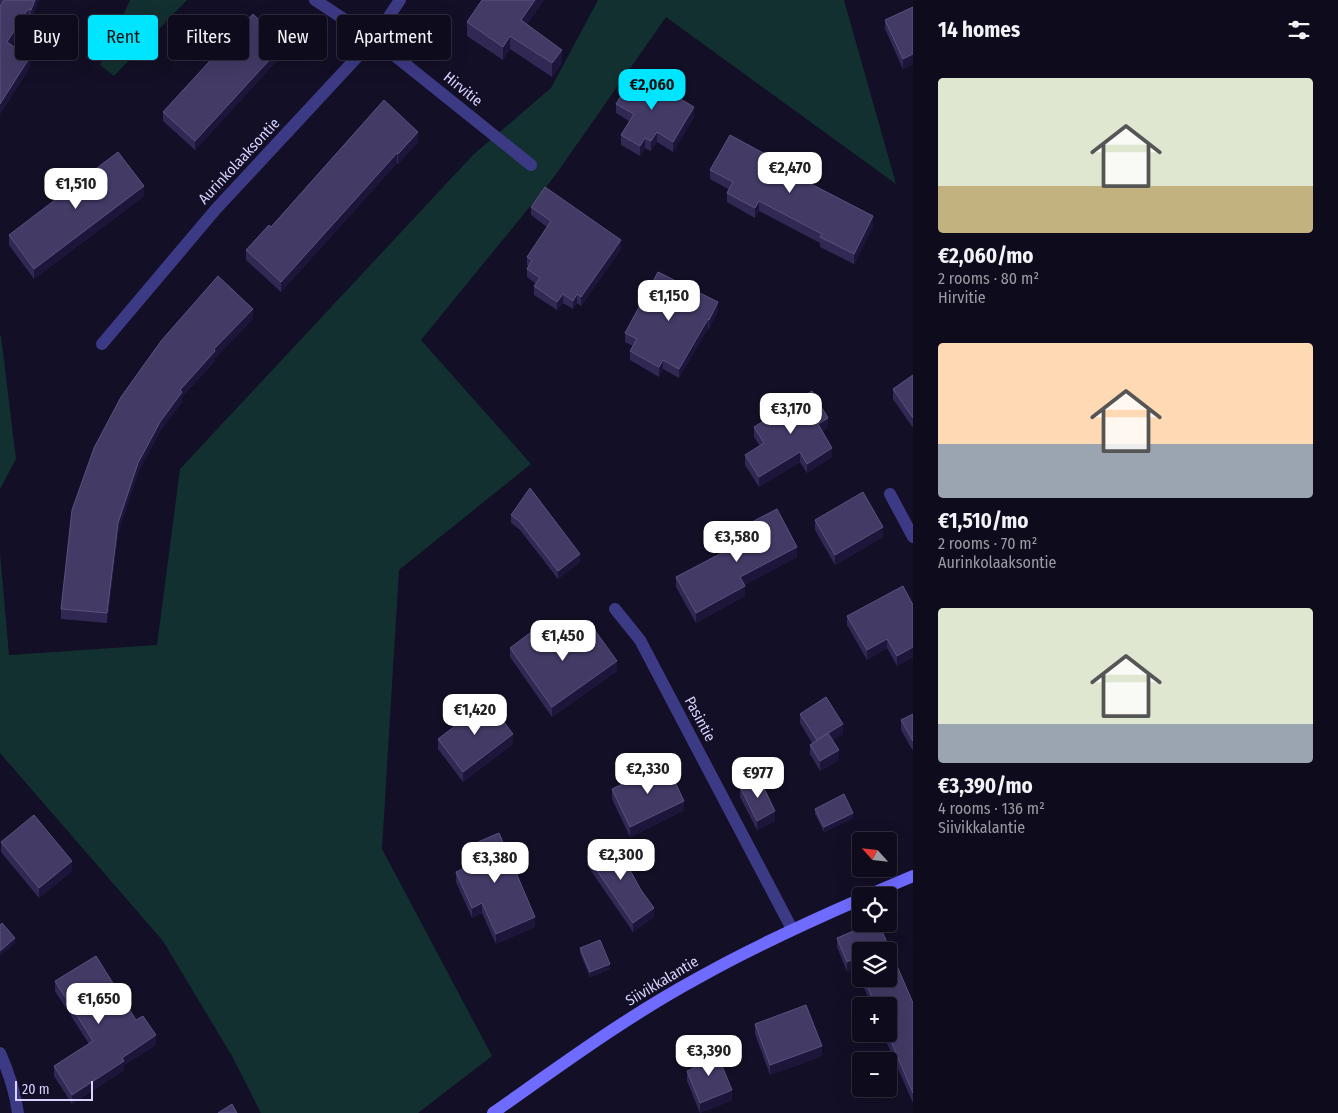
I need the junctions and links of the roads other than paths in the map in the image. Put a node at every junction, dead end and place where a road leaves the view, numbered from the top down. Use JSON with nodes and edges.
{"nodes":[{"id":1,"x":315,"y":0,"type":"edge"},
{"id":2,"x":400,"y":0,"type":"edge"},
{"id":3,"x":338,"y":15,"type":"edge"},
{"id":4,"x":390,"y":15,"type":"edge"},
{"id":5,"x":354,"y":60,"type":"edge"},
{"id":6,"x":400,"y":60,"type":"edge"},
{"id":7,"x":532,"y":165,"type":"dead end"},
{"id":8,"x":102,"y":344,"type":"dead end"},
{"id":9,"x":890,"y":494,"type":"dead end"},
{"id":10,"x":913,"y":537,"type":"edge"},
{"id":11,"x":615,"y":609,"type":"dead end"},
{"id":12,"x":913,"y":876,"type":"edge"},
{"id":13,"x":887,"y":887,"type":"edge"},
{"id":14,"x":852,"y":902,"type":"edge"},
{"id":15,"x":792,"y":929,"type":"junction"},
{"id":16,"x":0,"y":1053,"type":"edge"},
{"id":17,"x":18,"y":1113,"type":"edge"},
{"id":18,"x":493,"y":1113,"type":"edge"}],
"edges":[{"from":1,"to":3,"type":"street","name":"Hirvitie"},
{"from":2,"to":4,"type":"street","name":"Aurinkolaaksontie"},
{"from":5,"to":8,"type":"street","name":"Aurinkolaaksontie"},
{"from":6,"to":7,"type":"street","name":"Hirvitie"},
{"from":9,"to":10,"type":"street"},
{"from":11,"to":15,"type":"street","name":"Pasintie"},
{"from":12,"to":13,"type":"main road"},
{"from":14,"to":15,"type":"main road","name":"Siivikkalantie"},
{"from":15,"to":18,"type":"main road","name":"Siivikkalantie"},
{"from":16,"to":17,"type":"street"}]}
